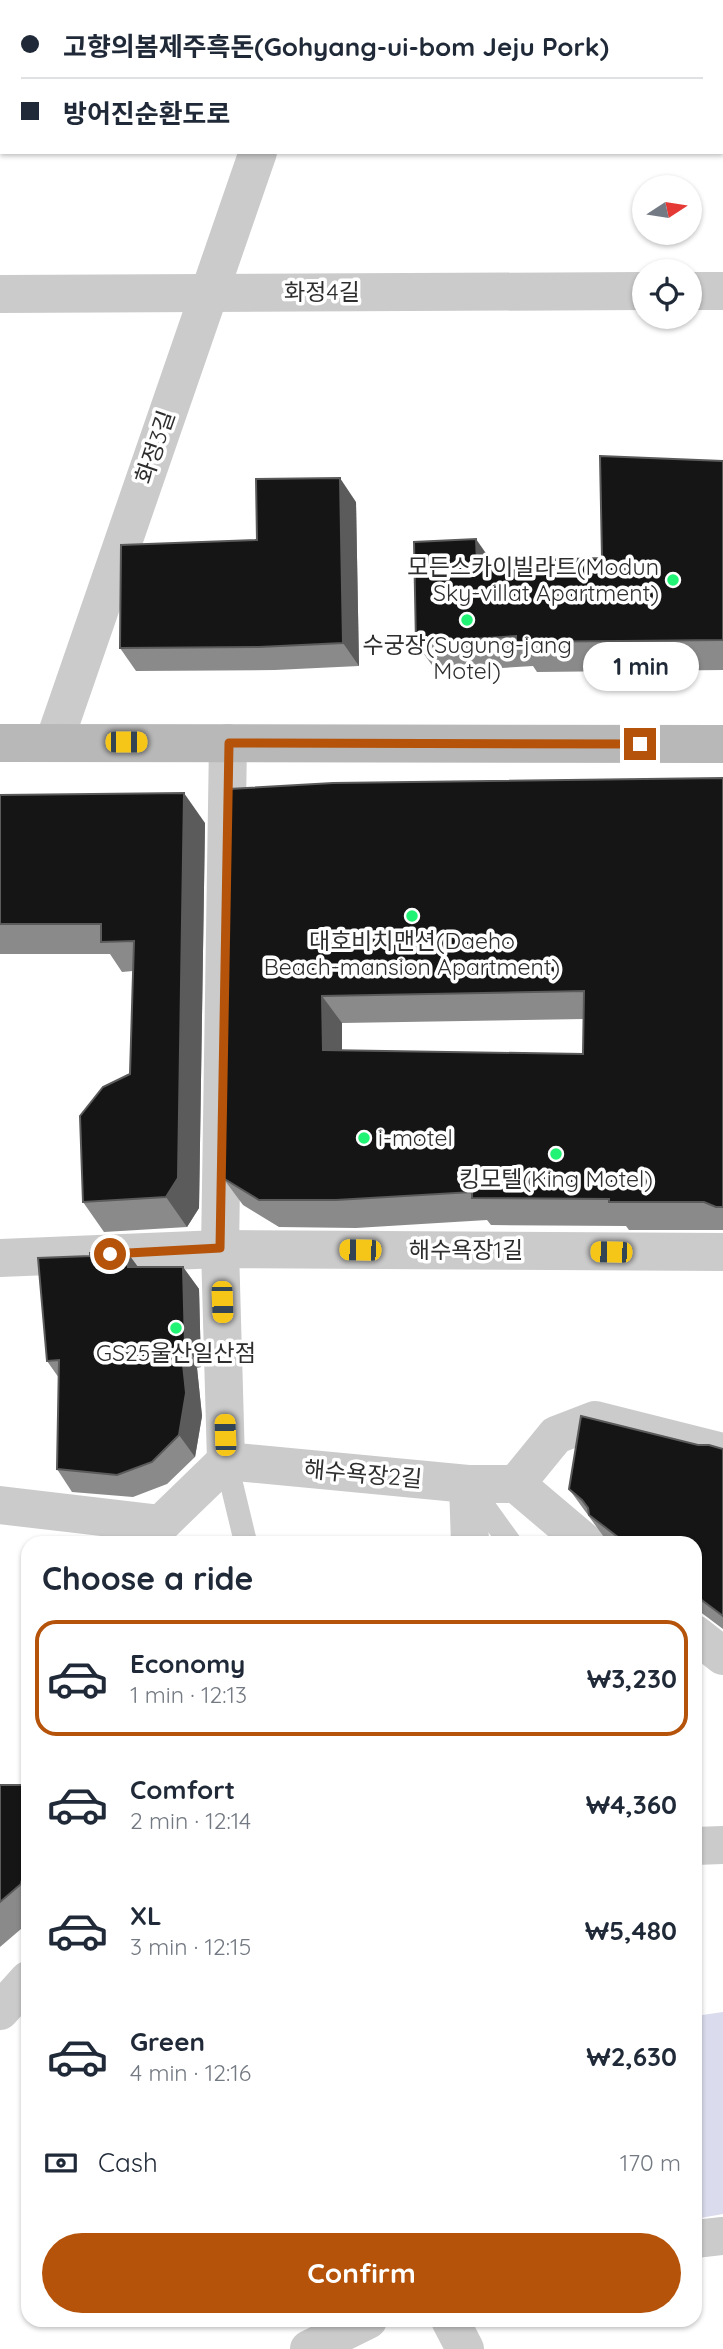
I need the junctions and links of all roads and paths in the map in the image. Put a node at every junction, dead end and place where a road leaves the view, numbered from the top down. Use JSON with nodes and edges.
{"nodes":[{"id":1,"x":257,"y":154,"type":"edge"},
{"id":2,"x":632,"y":291,"type":"edge"},
{"id":3,"x":702,"y":291,"type":"edge"},
{"id":4,"x":723,"y":291,"type":"edge"},
{"id":5,"x":208,"y":292,"type":"junction"},
{"id":6,"x":0,"y":294,"type":"edge"},
{"id":7,"x":54,"y":742,"type":"junction"},
{"id":8,"x":0,"y":743,"type":"edge"},
{"id":9,"x":229,"y":743,"type":"junction"},
{"id":10,"x":723,"y":744,"type":"edge"},
{"id":11,"x":220,"y":1248,"type":"junction"},
{"id":12,"x":723,"y":1252,"type":"edge"},
{"id":13,"x":0,"y":1258,"type":"edge"},
{"id":14,"x":723,"y":1452,"type":"edge"},
{"id":15,"x":226,"y":1461,"type":"junction"},
{"id":16,"x":468,"y":1484,"type":"junction"},
{"id":17,"x":516,"y":1484,"type":"junction"},
{"id":18,"x":0,"y":1506,"type":"edge"},
{"id":19,"x":160,"y":1534,"type":"edge"},
{"id":20,"x":244,"y":1536,"type":"edge"},
{"id":21,"x":470,"y":1536,"type":"edge"},
{"id":22,"x":505,"y":1536,"type":"edge"},
{"id":23,"x":578,"y":1536,"type":"edge"},
{"id":24,"x":702,"y":1640,"type":"edge"},
{"id":25,"x":723,"y":1656,"type":"edge"},
{"id":26,"x":723,"y":1845,"type":"edge"},
{"id":27,"x":702,"y":1846,"type":"edge"},
{"id":28,"x":21,"y":1988,"type":"edge"},
{"id":29,"x":0,"y":2011,"type":"edge"},
{"id":30,"x":723,"y":2235,"type":"edge"},
{"id":31,"x":702,"y":2238,"type":"edge"},
{"id":32,"x":354,"y":2327,"type":"edge"},
{"id":33,"x":454,"y":2327,"type":"edge"},
{"id":34,"x":309,"y":2349,"type":"edge"},
{"id":35,"x":465,"y":2349,"type":"edge"}],
"edges":[{"from":1,"to":5,"type":"street","name":"화정3길"},
{"from":2,"to":5,"type":"street","name":"화정4길"},
{"from":3,"to":4,"type":"street"},
{"from":5,"to":6,"type":"street","name":"화정4길"},
{"from":5,"to":7,"type":"street","name":"화정3길"},
{"from":7,"to":8,"type":"main road"},
{"from":7,"to":9,"type":"main road"},
{"from":9,"to":10,"type":"main road"},
{"from":9,"to":11,"type":"street"},
{"from":11,"to":12,"type":"street","name":"해수욕장1길"},
{"from":11,"to":13,"type":"street","name":"해수욕장1길"},
{"from":11,"to":15,"type":"street"},
{"from":14,"to":17,"type":"street"},
{"from":15,"to":16,"type":"street","name":"해수욕장2길"},
{"from":15,"to":19,"type":"street"},
{"from":15,"to":20,"type":"lane"},
{"from":16,"to":17,"type":"street","name":"해수욕장2길"},
{"from":16,"to":21,"type":"street"},
{"from":16,"to":22,"type":"lane"},
{"from":17,"to":23,"type":"street"},
{"from":18,"to":19,"type":"street"},
{"from":24,"to":25,"type":"street"},
{"from":26,"to":27,"type":"street"},
{"from":28,"to":29,"type":"street"},
{"from":30,"to":31,"type":"street"},
{"from":32,"to":34,"type":"street"},
{"from":33,"to":35,"type":"street"}]}
